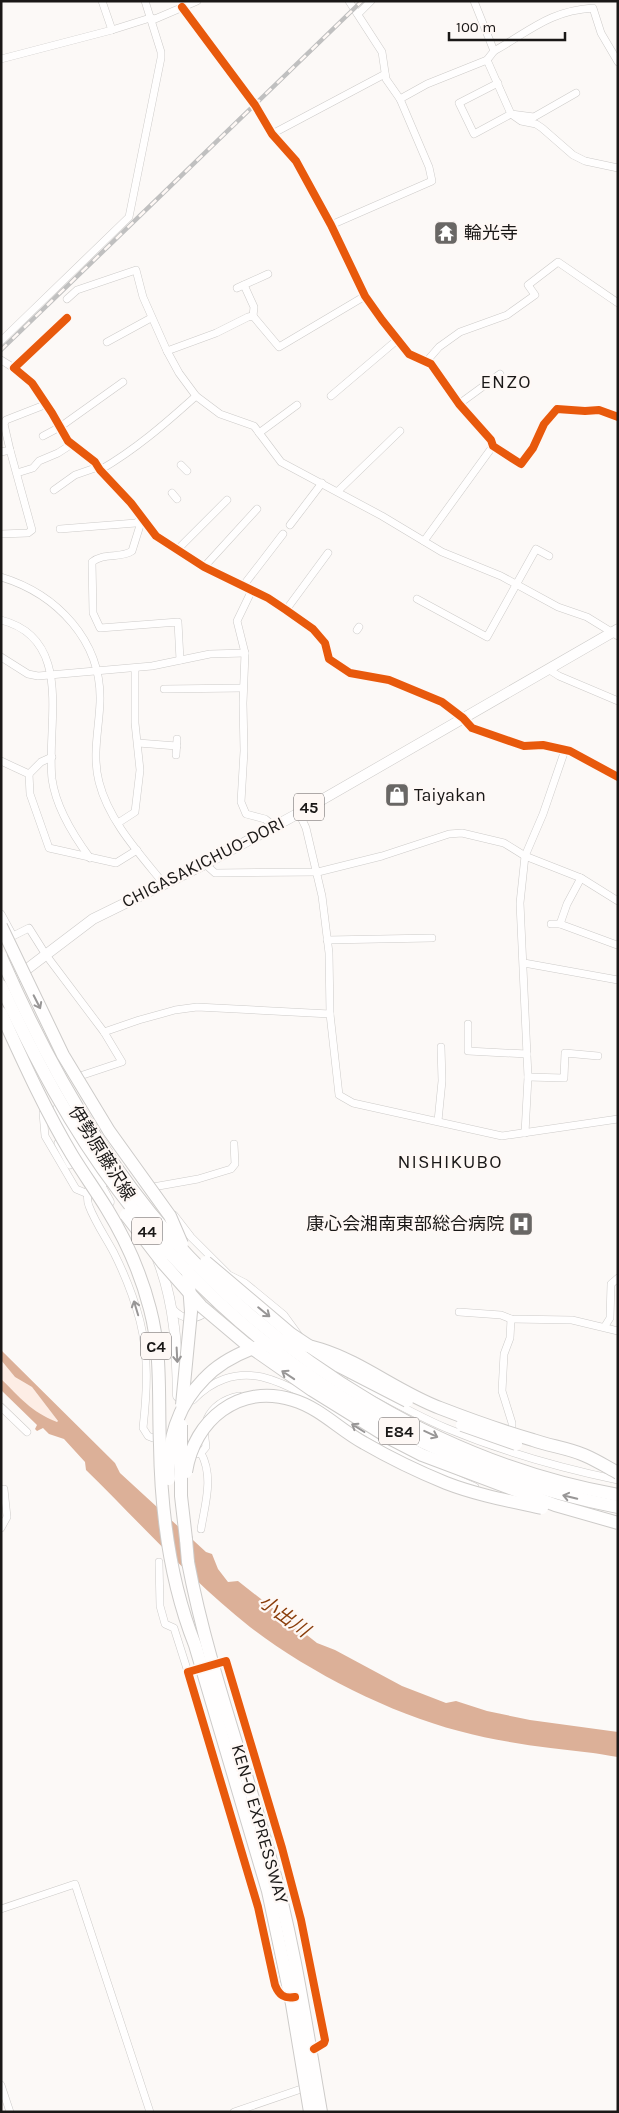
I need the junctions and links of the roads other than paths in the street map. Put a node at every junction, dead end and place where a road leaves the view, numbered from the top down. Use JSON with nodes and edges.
{"nodes":[{"id":1,"x":102,"y":1,"type":"edge"},
{"id":2,"x":144,"y":1,"type":"edge"},
{"id":3,"x":197,"y":1,"type":"edge"},
{"id":4,"x":349,"y":1,"type":"edge"},
{"id":5,"x":371,"y":1,"type":"edge"},
{"id":6,"x":474,"y":1,"type":"edge"},
{"id":7,"x":182,"y":8,"type":"junction"},
{"id":8,"x":358,"y":14,"type":"junction"},
{"id":9,"x":150,"y":18,"type":"junction"},
{"id":10,"x":112,"y":30,"type":"junction"},
{"id":11,"x":494,"y":51,"type":"junction"},
{"id":12,"x":1,"y":58,"type":"edge"},
{"id":13,"x":487,"y":60,"type":"junction"},
{"id":14,"x":618,"y":62,"type":"edge"},
{"id":15,"x":385,"y":74,"type":"junction"},
{"id":16,"x":498,"y":83,"type":"junction"},
{"id":17,"x":576,"y":93,"type":"dead end"},
{"id":18,"x":400,"y":99,"type":"junction"},
{"id":19,"x":511,"y":114,"type":"junction"},
{"id":20,"x":272,"y":134,"type":"junction"},
{"id":21,"x":618,"y":168,"type":"edge"},
{"id":22,"x":331,"y":226,"type":"junction"},
{"id":23,"x":268,"y":274,"type":"dead end"},
{"id":24,"x":365,"y":296,"type":"junction"},
{"id":25,"x":67,"y":299,"type":"dead end"},
{"id":26,"x":618,"y":303,"type":"edge"},
{"id":27,"x":253,"y":316,"type":"junction"},
{"id":28,"x":67,"y":318,"type":"dead end"},
{"id":29,"x":151,"y":318,"type":"junction"},
{"id":30,"x":397,"y":340,"type":"junction"},
{"id":31,"x":1,"y":341,"type":"edge"},
{"id":32,"x":107,"y":342,"type":"dead end"},
{"id":33,"x":167,"y":351,"type":"junction"},
{"id":34,"x":1,"y":360,"type":"edge"},
{"id":35,"x":426,"y":362,"type":"junction"},
{"id":36,"x":14,"y":368,"type":"junction"},
{"id":37,"x":500,"y":374,"type":"dead end"},
{"id":38,"x":123,"y":382,"type":"dead end"},
{"id":39,"x":196,"y":396,"type":"junction"},
{"id":40,"x":331,"y":396,"type":"dead end"},
{"id":41,"x":47,"y":404,"type":"junction"},
{"id":42,"x":459,"y":404,"type":"junction"},
{"id":43,"x":297,"y":405,"type":"dead end"},
{"id":44,"x":618,"y":417,"type":"edge"},
{"id":45,"x":60,"y":427,"type":"junction"},
{"id":46,"x":400,"y":431,"type":"dead end"},
{"id":47,"x":259,"y":432,"type":"junction"},
{"id":48,"x":42,"y":436,"type":"dead end"},
{"id":49,"x":72,"y":444,"type":"junction"},
{"id":50,"x":494,"y":446,"type":"junction"},
{"id":51,"x":10,"y":450,"type":"junction"},
{"id":52,"x":1,"y":452,"type":"edge"},
{"id":53,"x":99,"y":468,"type":"junction"},
{"id":54,"x":17,"y":473,"type":"junction"},
{"id":55,"x":322,"y":483,"type":"junction"},
{"id":56,"x":54,"y":490,"type":"dead end"},
{"id":57,"x":338,"y":491,"type":"junction"},
{"id":58,"x":172,"y":493,"type":"dead end"},
{"id":59,"x":178,"y":499,"type":"dead end"},
{"id":60,"x":227,"y":500,"type":"dead end"},
{"id":61,"x":257,"y":509,"type":"dead end"},
{"id":62,"x":142,"y":519,"type":"junction"},
{"id":63,"x":290,"y":525,"type":"dead end"},
{"id":64,"x":60,"y":529,"type":"dead end"},
{"id":65,"x":1,"y":534,"type":"edge"},
{"id":66,"x":283,"y":534,"type":"dead end"},
{"id":67,"x":424,"y":541,"type":"junction"},
{"id":68,"x":177,"y":550,"type":"junction"},
{"id":69,"x":328,"y":553,"type":"dead end"},
{"id":70,"x":549,"y":556,"type":"dead end"},
{"id":71,"x":204,"y":567,"type":"junction"},
{"id":72,"x":1,"y":577,"type":"edge"},
{"id":73,"x":516,"y":584,"type":"junction"},
{"id":74,"x":242,"y":586,"type":"junction"},
{"id":75,"x":252,"y":590,"type":"junction"},
{"id":76,"x":417,"y":599,"type":"dead end"},
{"id":77,"x":286,"y":610,"type":"junction"},
{"id":78,"x":1,"y":620,"type":"edge"},
{"id":79,"x":616,"y":632,"type":"edge"},
{"id":80,"x":245,"y":653,"type":"junction"},
{"id":81,"x":1,"y":657,"type":"edge"},
{"id":82,"x":180,"y":660,"type":"junction"},
{"id":83,"x":135,"y":668,"type":"junction"},
{"id":84,"x":548,"y":669,"type":"junction"},
{"id":85,"x":96,"y":671,"type":"junction"},
{"id":86,"x":52,"y":675,"type":"junction"},
{"id":87,"x":243,"y":688,"type":"junction"},
{"id":88,"x":164,"y":689,"type":"dead end"},
{"id":89,"x":618,"y":701,"type":"edge"},
{"id":90,"x":463,"y":718,"type":"junction"},
{"id":91,"x":138,"y":743,"type":"junction"},
{"id":92,"x":565,"y":750,"type":"junction"},
{"id":93,"x":176,"y":755,"type":"dead end"},
{"id":94,"x":52,"y":757,"type":"junction"},
{"id":95,"x":1,"y":761,"type":"edge"},
{"id":96,"x":29,"y":774,"type":"junction"},
{"id":97,"x":618,"y":777,"type":"edge"},
{"id":98,"x":299,"y":812,"type":"junction"},
{"id":99,"x":118,"y":823,"type":"junction"},
{"id":100,"x":274,"y":826,"type":"junction"},
{"id":101,"x":138,"y":850,"type":"junction"},
{"id":102,"x":525,"y":856,"type":"junction"},
{"id":103,"x":90,"y":858,"type":"junction"},
{"id":104,"x":205,"y":864,"type":"junction"},
{"id":105,"x":318,"y":872,"type":"junction"},
{"id":106,"x":581,"y":878,"type":"junction"},
{"id":107,"x":164,"y":884,"type":"junction"},
{"id":108,"x":618,"y":901,"type":"edge"},
{"id":109,"x":1,"y":914,"type":"edge"},
{"id":110,"x":551,"y":924,"type":"dead end"},
{"id":111,"x":560,"y":924,"type":"junction"},
{"id":112,"x":1,"y":926,"type":"edge"},
{"id":113,"x":432,"y":938,"type":"dead end"},
{"id":114,"x":327,"y":940,"type":"junction"},
{"id":115,"x":617,"y":945,"type":"edge"},
{"id":116,"x":46,"y":955,"type":"junction"},
{"id":117,"x":1,"y":957,"type":"edge"},
{"id":118,"x":524,"y":963,"type":"junction"},
{"id":119,"x":1,"y":964,"type":"edge"},
{"id":120,"x":618,"y":980,"type":"edge"},
{"id":121,"x":3,"y":985,"type":"edge"},
{"id":122,"x":1,"y":1013,"type":"edge"},
{"id":123,"x":330,"y":1014,"type":"junction"},
{"id":124,"x":468,"y":1024,"type":"dead end"},
{"id":125,"x":5,"y":1031,"type":"dead end"},
{"id":126,"x":104,"y":1032,"type":"junction"},
{"id":127,"x":23,"y":1036,"type":"junction"},
{"id":128,"x":10,"y":1042,"type":"junction"},
{"id":129,"x":441,"y":1047,"type":"dead end"},
{"id":130,"x":526,"y":1054,"type":"junction"},
{"id":131,"x":598,"y":1056,"type":"dead end"},
{"id":132,"x":49,"y":1063,"type":"junction"},
{"id":133,"x":77,"y":1077,"type":"junction"},
{"id":134,"x":528,"y":1077,"type":"junction"},
{"id":135,"x":49,"y":1090,"type":"junction"},
{"id":136,"x":44,"y":1114,"type":"junction"},
{"id":137,"x":618,"y":1119,"type":"edge"},
{"id":138,"x":438,"y":1121,"type":"junction"},
{"id":139,"x":525,"y":1133,"type":"junction"},
{"id":140,"x":234,"y":1144,"type":"dead end"},
{"id":141,"x":102,"y":1150,"type":"junction"},
{"id":142,"x":72,"y":1163,"type":"dead end"},
{"id":143,"x":93,"y":1173,"type":"junction"},
{"id":144,"x":153,"y":1187,"type":"junction"},
{"id":145,"x":88,"y":1194,"type":"junction"},
{"id":146,"x":618,"y":1278,"type":"edge"},
{"id":147,"x":215,"y":1291,"type":"junction"},
{"id":148,"x":172,"y":1308,"type":"junction"},
{"id":149,"x":459,"y":1312,"type":"dead end"},
{"id":150,"x":511,"y":1319,"type":"junction"},
{"id":151,"x":605,"y":1326,"type":"junction"},
{"id":152,"x":618,"y":1331,"type":"edge"},
{"id":153,"x":304,"y":1349,"type":"junction"},
{"id":154,"x":146,"y":1352,"type":"junction"},
{"id":155,"x":162,"y":1376,"type":"junction"},
{"id":156,"x":363,"y":1386,"type":"junction"},
{"id":157,"x":304,"y":1396,"type":"junction"},
{"id":158,"x":1,"y":1407,"type":"edge"},
{"id":159,"x":342,"y":1418,"type":"junction"},
{"id":160,"x":27,"y":1432,"type":"dead end"},
{"id":161,"x":180,"y":1433,"type":"junction"},
{"id":162,"x":153,"y":1438,"type":"dead end"},
{"id":163,"x":511,"y":1452,"type":"junction"},
{"id":164,"x":618,"y":1473,"type":"edge"},
{"id":165,"x":618,"y":1480,"type":"edge"},
{"id":166,"x":4,"y":1489,"type":"dead end"},
{"id":167,"x":496,"y":1495,"type":"junction"},
{"id":168,"x":618,"y":1495,"type":"edge"},
{"id":169,"x":618,"y":1507,"type":"edge"},
{"id":170,"x":618,"y":1524,"type":"edge"},
{"id":171,"x":2,"y":1525,"type":"edge"},
{"id":172,"x":201,"y":1529,"type":"dead end"},
{"id":173,"x":187,"y":1535,"type":"junction"},
{"id":174,"x":159,"y":1562,"type":"dead end"},
{"id":175,"x":195,"y":1644,"type":"junction"},
{"id":176,"x":222,"y":1662,"type":"dead end"},
{"id":177,"x":1,"y":1909,"type":"edge"},
{"id":178,"x":295,"y":1997,"type":"junction"},
{"id":179,"x":314,"y":2048,"type":"junction"},
{"id":180,"x":1,"y":2085,"type":"edge"},
{"id":181,"x":309,"y":2086,"type":"junction"},
{"id":182,"x":10,"y":2112,"type":"edge"},
{"id":183,"x":150,"y":2112,"type":"edge"},
{"id":184,"x":234,"y":2112,"type":"edge"},
{"id":185,"x":311,"y":2112,"type":"edge"},
{"id":186,"x":323,"y":2112,"type":"edge"}],
"edges":[{"from":1,"to":10,"type":"street"},
{"from":2,"to":9,"type":"street"},
{"from":3,"to":7,"type":"street"},
{"from":4,"to":8,"type":"street"},
{"from":5,"to":8,"type":"street"},
{"from":6,"to":11,"type":"street"},
{"from":7,"to":9,"type":"street"},
{"from":7,"to":20,"type":"street"},
{"from":8,"to":15,"type":"street"},
{"from":9,"to":10,"type":"street"},
{"from":9,"to":31,"type":"street"},
{"from":10,"to":12,"type":"street"},
{"from":11,"to":13,"type":"street"},
{"from":11,"to":14,"type":"street"},
{"from":13,"to":16,"type":"street"},
{"from":13,"to":18,"type":"street"},
{"from":15,"to":18,"type":"street"},
{"from":15,"to":20,"type":"street"},
{"from":16,"to":19,"type":"street"},
{"from":16,"to":19,"type":"street"},
{"from":17,"to":19,"type":"street"},
{"from":18,"to":22,"type":"street"},
{"from":19,"to":21,"type":"street"},
{"from":20,"to":22,"type":"street"},
{"from":22,"to":24,"type":"street"},
{"from":23,"to":27,"type":"street"},
{"from":24,"to":27,"type":"street"},
{"from":24,"to":30,"type":"street"},
{"from":25,"to":29,"type":"street"},
{"from":26,"to":35,"type":"street"},
{"from":27,"to":33,"type":"street"},
{"from":28,"to":36,"type":"street"},
{"from":29,"to":32,"type":"street"},
{"from":29,"to":33,"type":"street"},
{"from":30,"to":35,"type":"street"},
{"from":30,"to":40,"type":"street"},
{"from":33,"to":39,"type":"street"},
{"from":34,"to":36,"type":"street"},
{"from":35,"to":42,"type":"street"},
{"from":36,"to":41,"type":"street"},
{"from":37,"to":42,"type":"street"},
{"from":38,"to":45,"type":"street"},
{"from":39,"to":47,"type":"street"},
{"from":39,"to":53,"type":"street"},
{"from":41,"to":45,"type":"street"},
{"from":41,"to":51,"type":"street"},
{"from":42,"to":50,"type":"street"},
{"from":43,"to":47,"type":"street"},
{"from":44,"to":50,"type":"street"},
{"from":45,"to":48,"type":"street"},
{"from":45,"to":49,"type":"street"},
{"from":46,"to":57,"type":"street"},
{"from":47,"to":55,"type":"street"},
{"from":49,"to":53,"type":"street"},
{"from":49,"to":54,"type":"street"},
{"from":50,"to":67,"type":"street"},
{"from":51,"to":52,"type":"street"},
{"from":51,"to":54,"type":"street"},
{"from":53,"to":56,"type":"street"},
{"from":53,"to":62,"type":"street"},
{"from":54,"to":65,"type":"street"},
{"from":55,"to":57,"type":"street"},
{"from":55,"to":63,"type":"street"},
{"from":57,"to":67,"type":"street"},
{"from":58,"to":59,"type":"street"},
{"from":60,"to":68,"type":"street"},
{"from":61,"to":71,"type":"street"},
{"from":62,"to":64,"type":"street"},
{"from":62,"to":68,"type":"street"},
{"from":62,"to":82,"type":"street"},
{"from":66,"to":74,"type":"street"},
{"from":67,"to":73,"type":"street"},
{"from":68,"to":71,"type":"street"},
{"from":69,"to":77,"type":"street"},
{"from":70,"to":73,"type":"street"},
{"from":71,"to":74,"type":"street"},
{"from":72,"to":85,"type":"street"},
{"from":73,"to":76,"type":"street"},
{"from":73,"to":79,"type":"street"},
{"from":74,"to":75,"type":"street"},
{"from":75,"to":77,"type":"street"},
{"from":75,"to":80,"type":"street"},
{"from":77,"to":90,"type":"street"},
{"from":78,"to":86,"type":"street"},
{"from":79,"to":84,"type":"main road","name":"CHIGASAKICHUO-DORI","number":"45"},
{"from":80,"to":82,"type":"street"},
{"from":80,"to":87,"type":"street"},
{"from":81,"to":86,"type":"street"},
{"from":82,"to":83,"type":"street"},
{"from":83,"to":85,"type":"street"},
{"from":83,"to":91,"type":"street"},
{"from":84,"to":89,"type":"street"},
{"from":84,"to":90,"type":"main road","name":"CHIGASAKICHUO-DORI","number":"45"},
{"from":85,"to":86,"type":"street"},
{"from":85,"to":99,"type":"street"},
{"from":86,"to":94,"type":"street"},
{"from":87,"to":88,"type":"street"},
{"from":87,"to":100,"type":"street"},
{"from":90,"to":92,"type":"street"},
{"from":90,"to":98,"type":"main road","name":"CHIGASAKICHUO-DORI","number":"45"},
{"from":91,"to":93,"type":"street"},
{"from":91,"to":99,"type":"street"},
{"from":92,"to":97,"type":"street"},
{"from":92,"to":102,"type":"street"},
{"from":94,"to":96,"type":"street"},
{"from":94,"to":103,"type":"street"},
{"from":95,"to":96,"type":"street"},
{"from":96,"to":103,"type":"street"},
{"from":98,"to":100,"type":"main road","name":"CHIGASAKICHUO-DORI","number":"45"},
{"from":98,"to":105,"type":"street"},
{"from":99,"to":101,"type":"street"},
{"from":100,"to":104,"type":"main road","name":"CHIGASAKICHUO-DORI","number":"45"},
{"from":101,"to":103,"type":"street"},
{"from":101,"to":107,"type":"street"},
{"from":102,"to":105,"type":"street"},
{"from":102,"to":106,"type":"street"},
{"from":102,"to":118,"type":"street"},
{"from":104,"to":105,"type":"street"},
{"from":104,"to":107,"type":"main road","name":"CHIGASAKICHUO-DORI","number":"45"},
{"from":105,"to":114,"type":"street"},
{"from":106,"to":108,"type":"street"},
{"from":106,"to":111,"type":"street"},
{"from":107,"to":116,"type":"main road","name":"CHIGASAKICHUO-DORI","number":"45"},
{"from":109,"to":116,"type":"street"},
{"from":110,"to":111,"type":"street"},
{"from":111,"to":115,"type":"street"},
{"from":112,"to":173,"type":"highway","number":"C4","one_way":true,"bridge":true},
{"from":113,"to":114,"type":"street"},
{"from":114,"to":123,"type":"street"},
{"from":116,"to":121,"type":"main road","name":"CHIGASAKICHUO-DORI","number":"45"},
{"from":116,"to":126,"type":"street"},
{"from":117,"to":147,"type":"highway","bridge":true},
{"from":118,"to":120,"type":"street"},
{"from":118,"to":130,"type":"street"},
{"from":119,"to":121,"type":"main road","name":"伊勢原藤沢線","number":"44"},
{"from":121,"to":127,"type":"main road","name":"伊勢原藤沢線","number":"44"},
{"from":121,"to":132,"type":"main road","name":"伊勢原藤沢線","number":"44"},
{"from":121,"to":147,"type":"highway","bridge":true},
{"from":122,"to":175,"type":"highway","number":"C4","bridge":true},
{"from":123,"to":126,"type":"street"},
{"from":123,"to":138,"type":"street"},
{"from":124,"to":130,"type":"street"},
{"from":125,"to":128,"type":"street"},
{"from":126,"to":133,"type":"street"},
{"from":127,"to":128,"type":"street"},
{"from":127,"to":135,"type":"main road","name":"伊勢原藤沢線","number":"44"},
{"from":128,"to":136,"type":"street"},
{"from":129,"to":138,"type":"street"},
{"from":130,"to":134,"type":"street"},
{"from":131,"to":134,"type":"street"},
{"from":132,"to":133,"type":"street"},
{"from":132,"to":141,"type":"main road","name":"伊勢原藤沢線","number":"44"},
{"from":133,"to":144,"type":"street"},
{"from":134,"to":139,"type":"street"},
{"from":135,"to":143,"type":"main road","name":"伊勢原藤沢線","number":"44"},
{"from":170,"to":135,"type":"highway","one_way":true,"bridge":true},
{"from":136,"to":142,"type":"street"},
{"from":136,"to":145,"type":"street"},
{"from":137,"to":139,"type":"street"},
{"from":138,"to":139,"type":"street"},
{"from":140,"to":144,"type":"street"},
{"from":141,"to":148,"type":"main road","name":"伊勢原藤沢線","number":"44"},
{"from":141,"to":164,"type":"highway","one_way":true,"bridge":true},
{"from":143,"to":145,"type":"street"},
{"from":143,"to":155,"type":"main road","name":"伊勢原藤沢線","number":"44"},
{"from":144,"to":153,"type":"street"},
{"from":154,"to":145,"type":"street","one_way":true},
{"from":146,"to":151,"type":"street"},
{"from":147,"to":168,"type":"highway","number":"E84","one_way":true,"bridge":true},
{"from":169,"to":147,"type":"highway","number":"E84","one_way":true,"bridge":true},
{"from":148,"to":153,"type":"street"},
{"from":148,"to":161,"type":"main road","name":"伊勢原藤沢線","number":"44","one_way":true},
{"from":149,"to":150,"type":"street"},
{"from":150,"to":151,"type":"street"},
{"from":150,"to":163,"type":"street"},
{"from":151,"to":152,"type":"street"},
{"from":153,"to":156,"type":"street"},
{"from":154,"to":155,"type":"street"},
{"from":154,"to":162,"type":"street"},
{"from":155,"to":178,"type":"main road","name":"伊勢原藤沢線","number":"44"},
{"from":156,"to":159,"type":"street"},
{"from":156,"to":163,"type":"street"},
{"from":157,"to":159,"type":"street"},
{"from":157,"to":161,"type":"street"},
{"from":157,"to":172,"type":"street"},
{"from":158,"to":160,"type":"street"},
{"from":167,"to":159,"type":"street","one_way":true},
{"from":161,"to":173,"type":"main road","name":"伊勢原藤沢線","number":"44"},
{"from":163,"to":165,"type":"street"},
{"from":163,"to":167,"type":"street"},
{"from":164,"to":175,"type":"highway","number":"C4","bridge":true},
{"from":166,"to":171,"type":"street"},
{"from":167,"to":170,"type":"street"},
{"from":170,"to":173,"type":"highway","number":"C4","bridge":true},
{"from":173,"to":179,"type":"main road","number":"44"},
{"from":173,"to":186,"type":"highway","name":"KEN-O EXPRESSWAY","number":"C4","bridge":true},
{"from":174,"to":178,"type":"street"},
{"from":175,"to":185,"type":"highway","name":"KEN-O EXPRESSWAY","number":"C4","bridge":true},
{"from":176,"to":179,"type":"street"},
{"from":177,"to":183,"type":"street"},
{"from":178,"to":181,"type":"main road","number":"44"},
{"from":179,"to":186,"type":"main road","number":"44"},
{"from":180,"to":182,"type":"street"},
{"from":181,"to":184,"type":"street"},
{"from":181,"to":185,"type":"main road","number":"44"}]}
